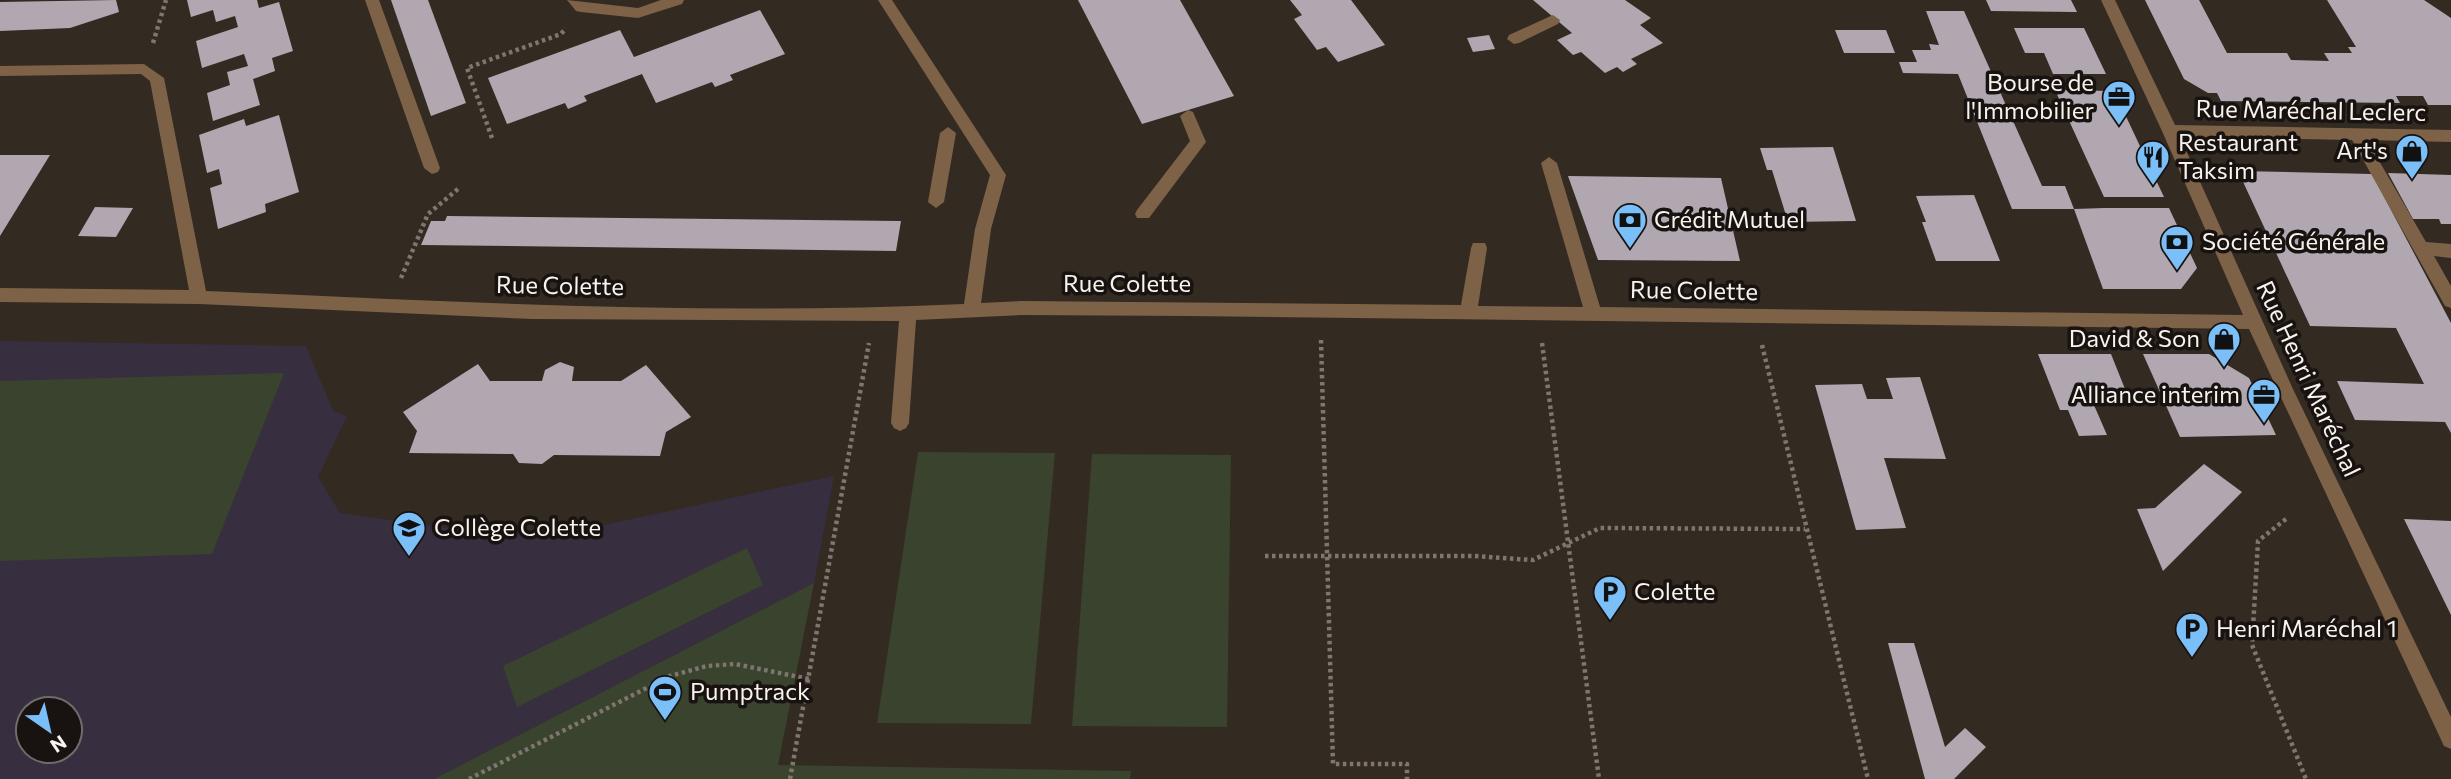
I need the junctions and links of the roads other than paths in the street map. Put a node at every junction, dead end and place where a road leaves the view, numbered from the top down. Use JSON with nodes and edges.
{"nodes":[{"id":1,"x":372,"y":0,"type":"edge"},
{"id":2,"x":677,"y":0,"type":"edge"},
{"id":3,"x":885,"y":0,"type":"edge"},
{"id":4,"x":2108,"y":0,"type":"edge"},
{"id":5,"x":577,"y":4,"type":"edge"},
{"id":6,"x":1553,"y":20,"type":"dead end"},
{"id":7,"x":1514,"y":39,"type":"dead end"},
{"id":8,"x":0,"y":71,"type":"edge"},
{"id":9,"x":1188,"y":116,"type":"dead end"},
{"id":10,"x":2170,"y":131,"type":"junction"},
{"id":11,"x":948,"y":133,"type":"dead end"},
{"id":12,"x":2356,"y":134,"type":"junction"},
{"id":13,"x":2451,"y":136,"type":"edge"},
{"id":14,"x":1549,"y":163,"type":"dead end"},
{"id":15,"x":432,"y":168,"type":"dead end"},
{"id":16,"x":936,"y":202,"type":"dead end"},
{"id":17,"x":1143,"y":214,"type":"dead end"},
{"id":18,"x":1479,"y":248,"type":"dead end"},
{"id":19,"x":2421,"y":248,"type":"junction"},
{"id":20,"x":2451,"y":251,"type":"edge"},
{"id":21,"x":0,"y":295,"type":"edge"},
{"id":22,"x":198,"y":297,"type":"junction"},
{"id":23,"x":2451,"y":301,"type":"edge"},
{"id":24,"x":971,"y":311,"type":"junction"},
{"id":25,"x":1468,"y":312,"type":"junction"},
{"id":26,"x":908,"y":314,"type":"junction"},
{"id":27,"x":1594,"y":315,"type":"junction"},
{"id":28,"x":2254,"y":322,"type":"junction"},
{"id":29,"x":900,"y":423,"type":"dead end"},
{"id":30,"x":2451,"y":739,"type":"edge"}],
"edges":[{"from":1,"to":15,"type":"street"},
{"from":2,"to":5,"type":"street"},
{"from":3,"to":24,"type":"street"},
{"from":4,"to":10,"type":"street","name":"Rue Henri Maréchal"},
{"from":6,"to":7,"type":"street"},
{"from":8,"to":22,"type":"street"},
{"from":9,"to":17,"type":"street"},
{"from":10,"to":12,"type":"street","name":"Rue Maréchal Leclerc"},
{"from":10,"to":28,"type":"street","name":"Rue Henri Maréchal"},
{"from":11,"to":16,"type":"street"},
{"from":12,"to":13,"type":"street","name":"Rue Maréchal Leclerc"},
{"from":12,"to":19,"type":"street"},
{"from":14,"to":27,"type":"street"},
{"from":18,"to":25,"type":"street"},
{"from":19,"to":20,"type":"street"},
{"from":19,"to":23,"type":"street"},
{"from":21,"to":22,"type":"street","name":"Rue Colette"},
{"from":22,"to":26,"type":"street","name":"Rue Colette"},
{"from":24,"to":25,"type":"street","name":"Rue Colette"},
{"from":24,"to":26,"type":"street","name":"Rue Colette"},
{"from":25,"to":27,"type":"street","name":"Rue Colette"},
{"from":26,"to":29,"type":"street"},
{"from":27,"to":28,"type":"street","name":"Rue Colette"},
{"from":28,"to":30,"type":"street","name":"Rue Henri Maréchal"}]}
